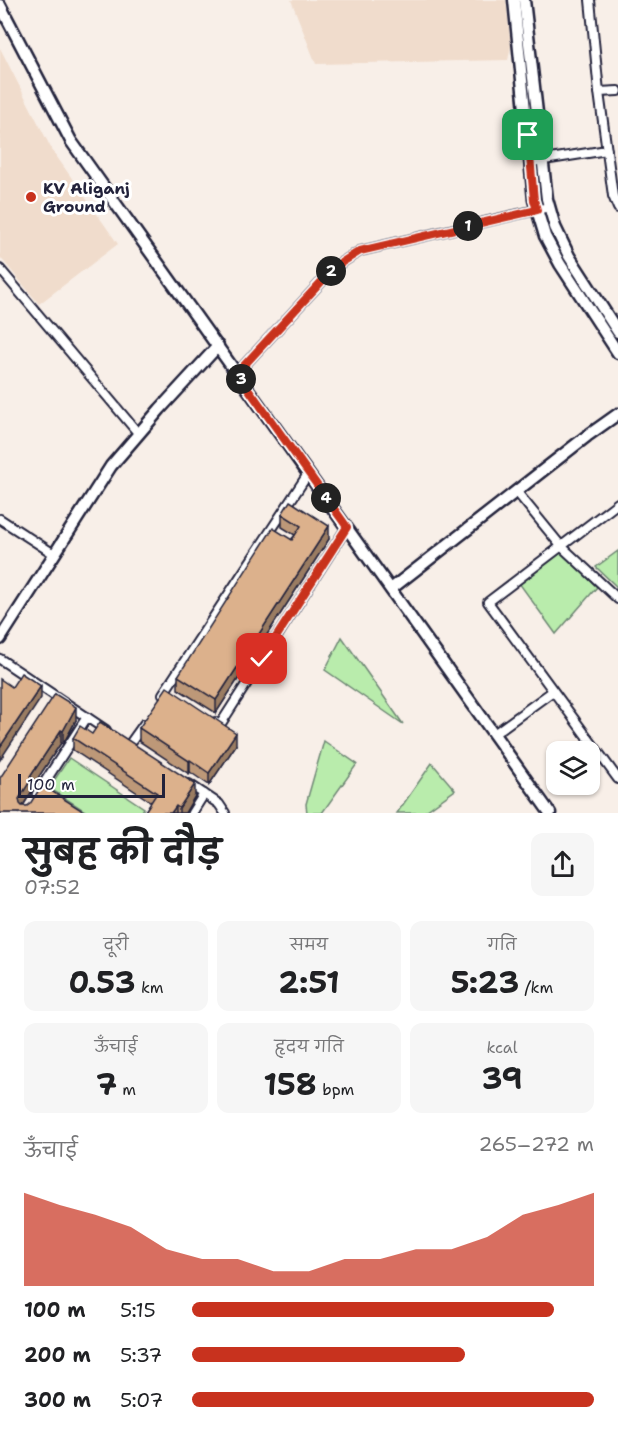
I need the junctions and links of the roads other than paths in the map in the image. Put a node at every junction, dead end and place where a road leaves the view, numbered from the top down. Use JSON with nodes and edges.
{"nodes":[{"id":1,"x":514,"y":0,"type":"edge"},
{"id":2,"x":524,"y":0,"type":"edge"},
{"id":3,"x":590,"y":0,"type":"edge"},
{"id":4,"x":0,"y":5,"type":"edge"},
{"id":5,"x":618,"y":91,"type":"edge"},
{"id":6,"x":599,"y":92,"type":"junction"},
{"id":7,"x":607,"y":150,"type":"junction"},
{"id":8,"x":543,"y":160,"type":"junction"},
{"id":9,"x":531,"y":162,"type":"junction"},
{"id":10,"x":549,"y":207,"type":"junction"},
{"id":11,"x":618,"y":207,"type":"edge"},
{"id":12,"x":537,"y":210,"type":"junction"},
{"id":13,"x":0,"y":269,"type":"edge"},
{"id":14,"x":618,"y":332,"type":"edge"},
{"id":15,"x":218,"y":346,"type":"junction"},
{"id":16,"x":618,"y":353,"type":"edge"},
{"id":17,"x":237,"y":373,"type":"junction"},
{"id":18,"x":618,"y":414,"type":"edge"},
{"id":19,"x":138,"y":434,"type":"junction"},
{"id":20,"x":309,"y":474,"type":"junction"},
{"id":21,"x":516,"y":491,"type":"junction"},
{"id":22,"x":618,"y":503,"type":"edge"},
{"id":23,"x":0,"y":519,"type":"edge"},
{"id":24,"x":347,"y":527,"type":"junction"},
{"id":25,"x":561,"y":546,"type":"junction"},
{"id":26,"x":54,"y":554,"type":"junction"},
{"id":27,"x":391,"y":590,"type":"junction"},
{"id":28,"x":618,"y":599,"type":"edge"},
{"id":29,"x":0,"y":639,"type":"edge"},
{"id":30,"x":0,"y":659,"type":"edge"},
{"id":31,"x":165,"y":691,"type":"junction"},
{"id":32,"x":553,"y":691,"type":"junction"},
{"id":33,"x":174,"y":697,"type":"edge"},
{"id":34,"x":159,"y":700,"type":"edge"},
{"id":35,"x":87,"y":717,"type":"junction"},
{"id":36,"x":147,"y":718,"type":"edge"},
{"id":37,"x":211,"y":720,"type":"edge"},
{"id":38,"x":113,"y":734,"type":"edge"},
{"id":39,"x":494,"y":734,"type":"junction"},
{"id":40,"x":121,"y":739,"type":"edge"},
{"id":41,"x":129,"y":745,"type":"junction"},
{"id":42,"x":139,"y":751,"type":"edge"},
{"id":43,"x":618,"y":779,"type":"edge"},
{"id":44,"x":186,"y":782,"type":"edge"},
{"id":45,"x":204,"y":794,"type":"junction"},
{"id":46,"x":30,"y":805,"type":"edge"},
{"id":47,"x":546,"y":811,"type":"edge"},
{"id":48,"x":192,"y":813,"type":"edge"},
{"id":49,"x":225,"y":813,"type":"edge"}],
"edges":[{"from":1,"to":9,"type":"street"},
{"from":2,"to":8,"type":"street"},
{"from":3,"to":6,"type":"street"},
{"from":4,"to":15,"type":"street"},
{"from":5,"to":6,"type":"street"},
{"from":6,"to":7,"type":"street"},
{"from":7,"to":8,"type":"street"},
{"from":7,"to":11,"type":"street"},
{"from":8,"to":9,"type":"street"},
{"from":8,"to":10,"type":"street"},
{"from":9,"to":12,"type":"street"},
{"from":10,"to":12,"type":"street"},
{"from":10,"to":14,"type":"street"},
{"from":12,"to":16,"type":"street"},
{"from":12,"to":17,"type":"street"},
{"from":13,"to":19,"type":"street"},
{"from":15,"to":17,"type":"street"},
{"from":15,"to":19,"type":"street"},
{"from":17,"to":20,"type":"street"},
{"from":18,"to":21,"type":"street"},
{"from":19,"to":26,"type":"street"},
{"from":20,"to":24,"type":"street"},
{"from":20,"to":31,"type":"street"},
{"from":21,"to":25,"type":"street"},
{"from":21,"to":27,"type":"street"},
{"from":22,"to":25,"type":"street"},
{"from":23,"to":26,"type":"street"},
{"from":24,"to":27,"type":"street"},
{"from":24,"to":37,"type":"street"},
{"from":25,"to":28,"type":"street"},
{"from":25,"to":32,"type":"street"},
{"from":26,"to":29,"type":"street"},
{"from":27,"to":39,"type":"street"},
{"from":30,"to":35,"type":"street"},
{"from":31,"to":33,"type":"street"},
{"from":31,"to":34,"type":"street"},
{"from":32,"to":39,"type":"street"},
{"from":32,"to":43,"type":"street"},
{"from":35,"to":38,"type":"street"},
{"from":35,"to":46,"type":"street"},
{"from":36,"to":41,"type":"street"},
{"from":39,"to":47,"type":"street"},
{"from":40,"to":41,"type":"street"},
{"from":41,"to":42,"type":"street"},
{"from":44,"to":45,"type":"street"},
{"from":45,"to":48,"type":"street"},
{"from":45,"to":49,"type":"street"}]}
